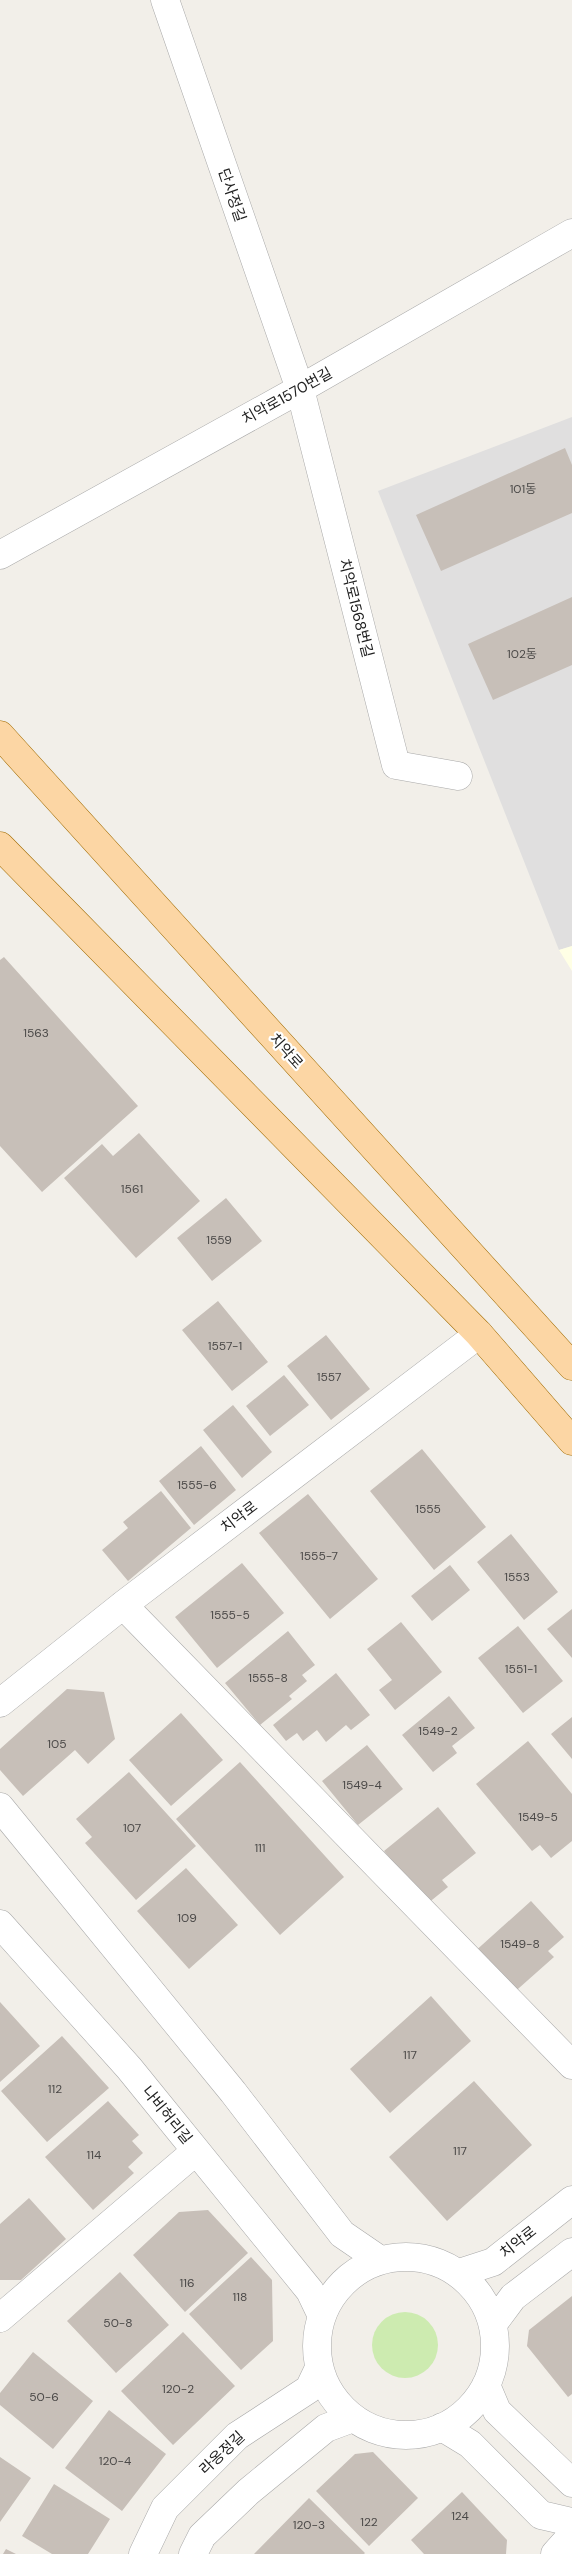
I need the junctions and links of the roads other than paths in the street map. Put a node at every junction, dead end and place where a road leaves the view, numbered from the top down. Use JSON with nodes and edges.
{"nodes":[{"id":1,"x":164,"y":0,"type":"edge"},
{"id":2,"x":572,"y":233,"type":"edge"},
{"id":3,"x":300,"y":390,"type":"junction"},
{"id":4,"x":0,"y":555,"type":"edge"},
{"id":5,"x":0,"y":735,"type":"edge"},
{"id":6,"x":458,"y":776,"type":"dead end"},
{"id":7,"x":0,"y":846,"type":"edge"},
{"id":8,"x":479,"y":1334,"type":"junction"},
{"id":9,"x":572,"y":1366,"type":"edge"},
{"id":10,"x":572,"y":1441,"type":"edge"},
{"id":11,"x":123,"y":1605,"type":"junction"},
{"id":12,"x":0,"y":1703,"type":"edge"},
{"id":13,"x":0,"y":1807,"type":"edge"},
{"id":14,"x":0,"y":1924,"type":"edge"},
{"id":15,"x":572,"y":2065,"type":"edge"},
{"id":16,"x":196,"y":2151,"type":"junction"},
{"id":17,"x":572,"y":2200,"type":"edge"},
{"id":18,"x":572,"y":2252,"type":"edge"},
{"id":19,"x":380,"y":2260,"type":"junction"},
{"id":20,"x":459,"y":2273,"type":"junction"},
{"id":21,"x":322,"y":2314,"type":"junction"},
{"id":22,"x":0,"y":2318,"type":"edge"},
{"id":23,"x":493,"y":2324,"type":"junction"},
{"id":24,"x":319,"y":2368,"type":"junction"},
{"id":25,"x":486,"y":2385,"type":"junction"},
{"id":26,"x":353,"y":2418,"type":"junction"},
{"id":27,"x":442,"y":2427,"type":"junction"},
{"id":28,"x":572,"y":2483,"type":"edge"},
{"id":29,"x":572,"y":2522,"type":"edge"},
{"id":30,"x":572,"y":2535,"type":"edge"},
{"id":31,"x":143,"y":2554,"type":"edge"},
{"id":32,"x":193,"y":2554,"type":"edge"},
{"id":33,"x":555,"y":2554,"type":"edge"}],
"edges":[{"from":1,"to":3,"type":"street","name":"단사정길"},
{"from":2,"to":3,"type":"street","name":"치악로1570번길"},
{"from":3,"to":4,"type":"street","name":"치악로1570번길"},
{"from":3,"to":6,"type":"street","name":"치악로1568번길"},
{"from":5,"to":9,"type":"main road","name":"치악로"},
{"from":7,"to":8,"type":"main road"},
{"from":8,"to":10,"type":"main road"},
{"from":8,"to":11,"type":"street","name":"치악로"},
{"from":11,"to":12,"type":"street","name":"치악로"},
{"from":11,"to":15,"type":"street"},
{"from":13,"to":19,"type":"street"},
{"from":14,"to":16,"type":"street","name":"나비허리길"},
{"from":16,"to":21,"type":"street","name":"나비허리길"},
{"from":16,"to":22,"type":"street"},
{"from":17,"to":20,"type":"street","name":"치악로"},
{"from":18,"to":23,"type":"street"},
{"from":19,"to":20,"type":"street"},
{"from":19,"to":21,"type":"street"},
{"from":20,"to":23,"type":"street"},
{"from":21,"to":24,"type":"street"},
{"from":23,"to":25,"type":"street"},
{"from":24,"to":26,"type":"street"},
{"from":24,"to":31,"type":"street","name":"라옹정길"},
{"from":25,"to":27,"type":"street"},
{"from":25,"to":28,"type":"street"},
{"from":26,"to":27,"type":"street"},
{"from":26,"to":32,"type":"street"},
{"from":27,"to":29,"type":"street"},
{"from":30,"to":33,"type":"street"}]}
